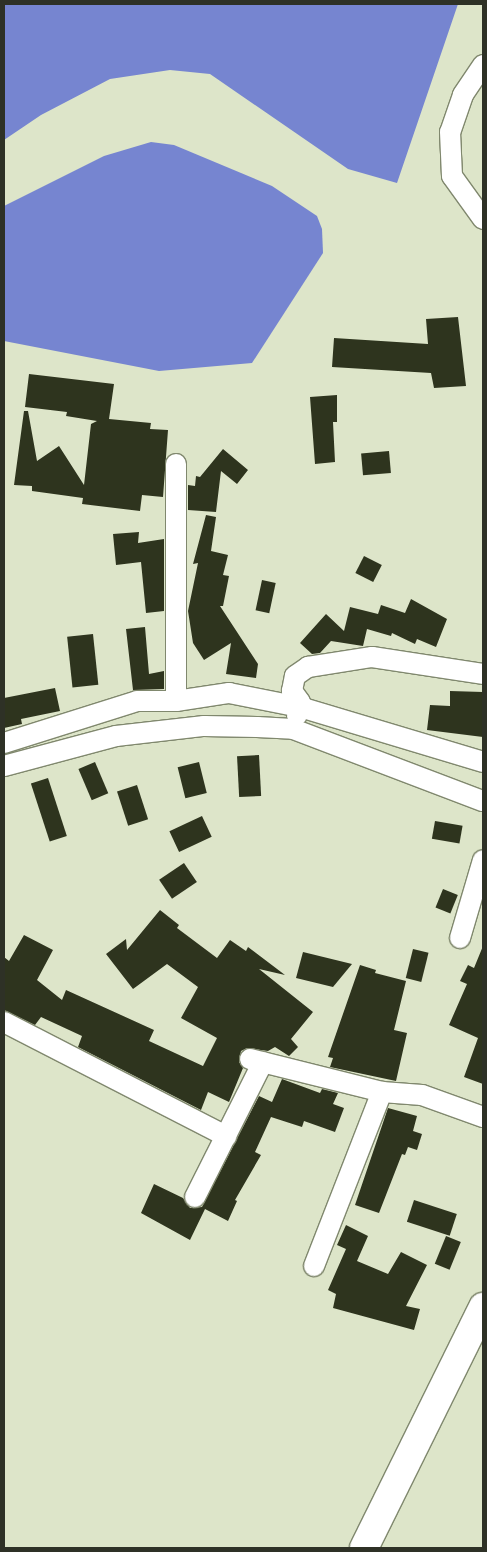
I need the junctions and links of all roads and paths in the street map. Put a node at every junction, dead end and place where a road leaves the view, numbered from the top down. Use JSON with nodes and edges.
{"nodes":[{"id":1,"x":483,"y":65,"type":"edge"},
{"id":2,"x":483,"y":219,"type":"edge"},
{"id":3,"x":176,"y":464,"type":"dead end"},
{"id":4,"x":483,"y":674,"type":"edge"},
{"id":5,"x":176,"y":701,"type":"junction"},
{"id":6,"x":297,"y":717,"type":"junction"},
{"id":7,"x":4,"y":743,"type":"edge"},
{"id":8,"x":483,"y":762,"type":"edge"},
{"id":9,"x":4,"y":766,"type":"edge"},
{"id":10,"x":483,"y":800,"type":"edge"},
{"id":11,"x":483,"y":860,"type":"edge"},
{"id":12,"x":460,"y":938,"type":"dead end"},
{"id":13,"x":4,"y":1022,"type":"edge"},
{"id":14,"x":382,"y":1092,"type":"junction"},
{"id":15,"x":483,"y":1117,"type":"edge"},
{"id":16,"x":226,"y":1136,"type":"junction"},
{"id":17,"x":195,"y":1197,"type":"dead end"},
{"id":18,"x":314,"y":1266,"type":"dead end"},
{"id":19,"x":483,"y":1307,"type":"edge"},
{"id":20,"x":364,"y":1548,"type":"edge"}],
"edges":[{"from":1,"to":2,"type":"street"},
{"from":3,"to":5,"type":"street"},
{"from":4,"to":6,"type":"street"},
{"from":5,"to":6,"type":"street"},
{"from":5,"to":7,"type":"street"},
{"from":6,"to":8,"type":"street"},
{"from":6,"to":9,"type":"street"},
{"from":6,"to":10,"type":"street"},
{"from":11,"to":12,"type":"street"},
{"from":13,"to":16,"type":"street"},
{"from":14,"to":15,"type":"street"},
{"from":14,"to":16,"type":"street"},
{"from":14,"to":18,"type":"street"},
{"from":16,"to":17,"type":"street"},
{"from":19,"to":20,"type":"street"}]}
